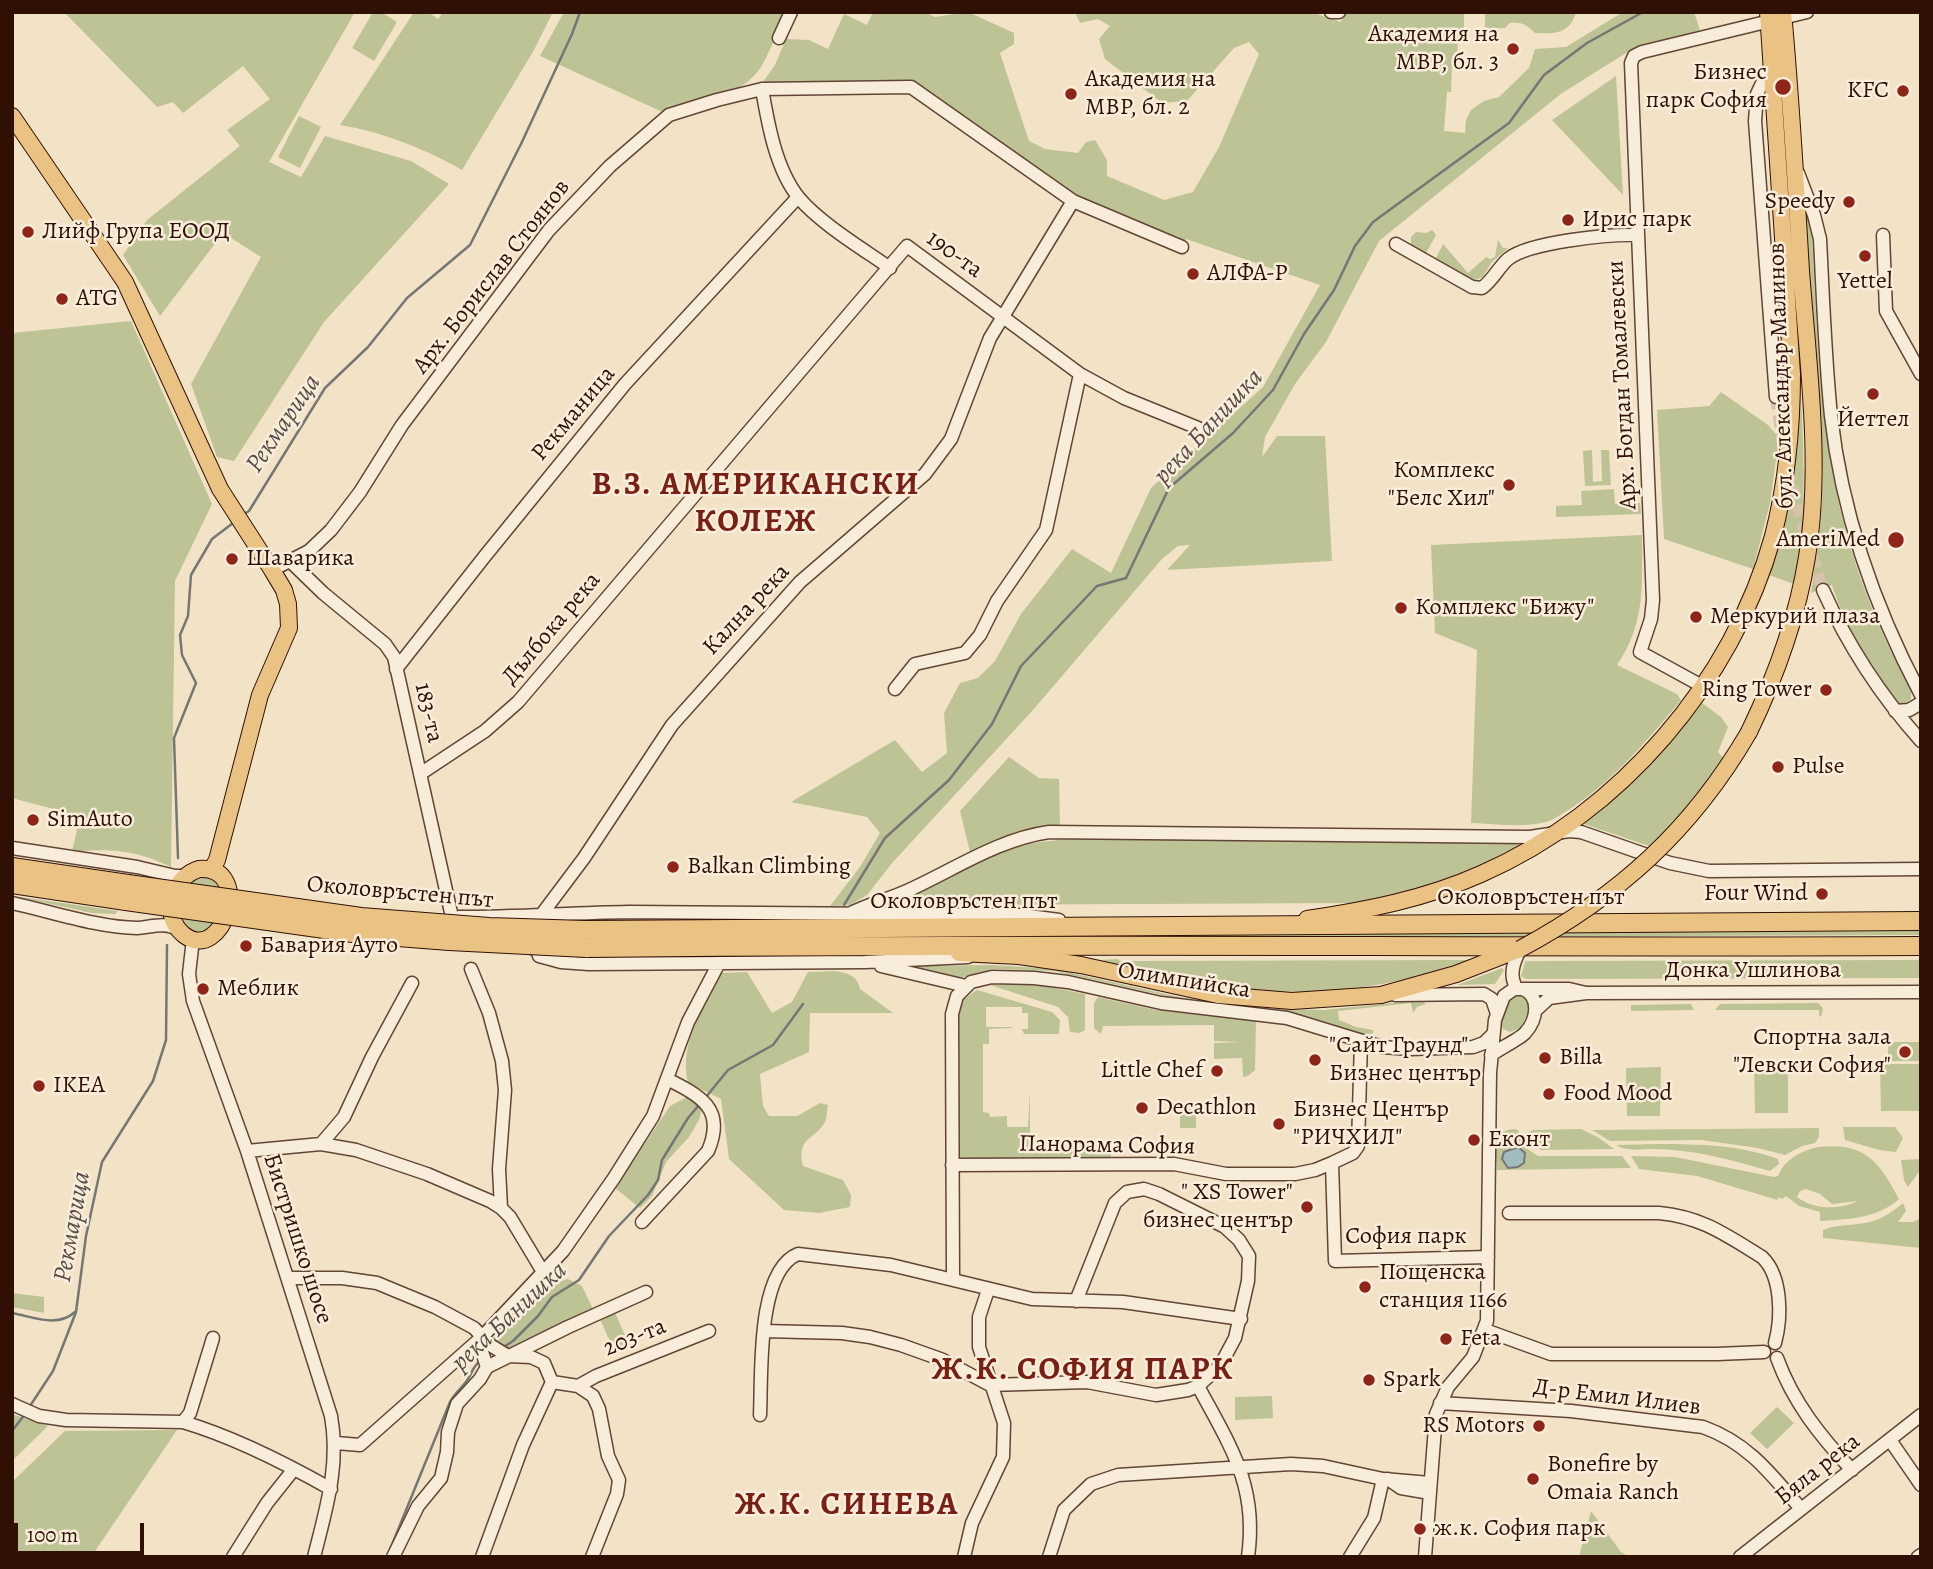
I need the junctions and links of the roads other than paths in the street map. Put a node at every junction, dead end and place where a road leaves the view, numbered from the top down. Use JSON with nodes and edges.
{"nodes":[{"id":1,"x":791,"y":12,"type":"edge"},
{"id":2,"x":1331,"y":12,"type":"edge"},
{"id":3,"x":1339,"y":12,"type":"edge"},
{"id":4,"x":1807,"y":12,"type":"edge"},
{"id":5,"x":1776,"y":16,"type":"edge"},
{"id":6,"x":779,"y":38,"type":"dead end"},
{"id":7,"x":1771,"y":64,"type":"junction"},
{"id":8,"x":762,"y":89,"type":"junction"},
{"id":9,"x":12,"y":117,"type":"edge"},
{"id":10,"x":1794,"y":163,"type":"junction"},
{"id":11,"x":798,"y":197,"type":"junction"},
{"id":12,"x":1073,"y":201,"type":"junction"},
{"id":13,"x":1638,"y":235,"type":"junction"},
{"id":14,"x":1883,"y":235,"type":"dead end"},
{"id":15,"x":1396,"y":244,"type":"dead end"},
{"id":16,"x":1177,"y":245,"type":"dead end"},
{"id":17,"x":890,"y":268,"type":"junction"},
{"id":18,"x":1002,"y":316,"type":"junction"},
{"id":19,"x":1080,"y":374,"type":"junction"},
{"id":20,"x":1921,"y":374,"type":"edge"},
{"id":21,"x":1776,"y":397,"type":"tunnel mouth"},
{"id":22,"x":1198,"y":428,"type":"dead end"},
{"id":23,"x":290,"y":561,"type":"junction"},
{"id":24,"x":272,"y":570,"type":"junction"},
{"id":25,"x":1823,"y":590,"type":"tunnel mouth"},
{"id":26,"x":396,"y":669,"type":"junction"},
{"id":27,"x":1915,"y":671,"type":"edge"},
{"id":28,"x":1702,"y":686,"type":"junction"},
{"id":29,"x":895,"y":690,"type":"dead end"},
{"id":30,"x":1921,"y":695,"type":"edge"},
{"id":31,"x":1921,"y":703,"type":"edge"},
{"id":32,"x":1895,"y":711,"type":"junction"},
{"id":33,"x":1921,"y":741,"type":"edge"},
{"id":34,"x":420,"y":774,"type":"junction"},
{"id":35,"x":1557,"y":832,"type":"junction"},
{"id":36,"x":12,"y":848,"type":"edge"},
{"id":37,"x":12,"y":867,"type":"edge"},
{"id":38,"x":212,"y":869,"type":"junction"},
{"id":39,"x":1921,"y":870,"type":"edge"},
{"id":40,"x":184,"y":876,"type":"junction"},
{"id":41,"x":12,"y":884,"type":"edge"},
{"id":42,"x":228,"y":888,"type":"junction"},
{"id":43,"x":911,"y":889,"type":"junction"},
{"id":44,"x":127,"y":892,"type":"junction"},
{"id":45,"x":12,"y":903,"type":"edge"},
{"id":46,"x":849,"y":914,"type":"junction"},
{"id":47,"x":542,"y":915,"type":"junction"},
{"id":48,"x":916,"y":915,"type":"junction"},
{"id":49,"x":452,"y":917,"type":"junction"},
{"id":50,"x":1921,"y":921,"type":"edge"},
{"id":51,"x":1270,"y":925,"type":"junction"},
{"id":52,"x":1112,"y":926,"type":"junction"},
{"id":53,"x":220,"y":928,"type":"junction"},
{"id":54,"x":186,"y":934,"type":"junction"},
{"id":55,"x":1194,"y":946,"type":"junction"},
{"id":56,"x":1921,"y":946,"type":"edge"},
{"id":57,"x":1520,"y":949,"type":"junction"},
{"id":58,"x":862,"y":953,"type":"junction"},
{"id":59,"x":1019,"y":956,"type":"junction"},
{"id":60,"x":545,"y":957,"type":"junction"},
{"id":61,"x":719,"y":963,"type":"junction"},
{"id":62,"x":471,"y":969,"type":"dead end"},
{"id":63,"x":412,"y":983,"type":"dead end"},
{"id":64,"x":966,"y":986,"type":"junction"},
{"id":65,"x":1520,"y":989,"type":"junction"},
{"id":66,"x":1921,"y":992,"type":"edge"},
{"id":67,"x":1586,"y":993,"type":"junction"},
{"id":68,"x":1381,"y":995,"type":"junction"},
{"id":69,"x":1535,"y":1012,"type":"junction"},
{"id":70,"x":1495,"y":1024,"type":"junction"},
{"id":71,"x":1515,"y":1039,"type":"junction"},
{"id":72,"x":1361,"y":1042,"type":"junction"},
{"id":73,"x":1473,"y":1047,"type":"junction"},
{"id":74,"x":1491,"y":1055,"type":"junction"},
{"id":75,"x":667,"y":1079,"type":"junction"},
{"id":76,"x":321,"y":1144,"type":"junction"},
{"id":77,"x":247,"y":1151,"type":"junction"},
{"id":78,"x":1332,"y":1163,"type":"junction"},
{"id":79,"x":952,"y":1165,"type":"junction"},
{"id":80,"x":501,"y":1208,"type":"junction"},
{"id":81,"x":1509,"y":1213,"type":"dead end"},
{"id":82,"x":642,"y":1222,"type":"dead end"},
{"id":83,"x":1488,"y":1257,"type":"junction"},
{"id":84,"x":543,"y":1272,"type":"junction"},
{"id":85,"x":288,"y":1279,"type":"junction"},
{"id":86,"x":953,"y":1279,"type":"junction"},
{"id":87,"x":988,"y":1290,"type":"junction"},
{"id":88,"x":646,"y":1292,"type":"dead end"},
{"id":89,"x":1076,"y":1301,"type":"junction"},
{"id":90,"x":1241,"y":1319,"type":"junction"},
{"id":91,"x":1485,"y":1330,"type":"junction"},
{"id":92,"x":709,"y":1331,"type":"dead end"},
{"id":93,"x":764,"y":1331,"type":"junction"},
{"id":94,"x":213,"y":1338,"type":"dead end"},
{"id":95,"x":1774,"y":1343,"type":"junction"},
{"id":96,"x":485,"y":1345,"type":"junction"},
{"id":97,"x":1764,"y":1352,"type":"junction"},
{"id":98,"x":508,"y":1356,"type":"junction"},
{"id":99,"x":1777,"y":1358,"type":"junction"},
{"id":100,"x":487,"y":1367,"type":"junction"},
{"id":101,"x":552,"y":1382,"type":"junction"},
{"id":102,"x":990,"y":1385,"type":"junction"},
{"id":103,"x":1198,"y":1386,"type":"junction"},
{"id":104,"x":578,"y":1387,"type":"junction"},
{"id":105,"x":1440,"y":1402,"type":"junction"},
{"id":106,"x":15,"y":1405,"type":"edge"},
{"id":107,"x":760,"y":1415,"type":"dead end"},
{"id":108,"x":1921,"y":1415,"type":"edge"},
{"id":109,"x":183,"y":1422,"type":"junction"},
{"id":110,"x":1890,"y":1440,"type":"junction"},
{"id":111,"x":336,"y":1443,"type":"junction"},
{"id":112,"x":1241,"y":1468,"type":"junction"},
{"id":113,"x":295,"y":1469,"type":"junction"},
{"id":114,"x":1852,"y":1469,"type":"junction"},
{"id":115,"x":1386,"y":1479,"type":"junction"},
{"id":116,"x":1921,"y":1485,"type":"edge"},
{"id":117,"x":1430,"y":1488,"type":"junction"},
{"id":118,"x":331,"y":1489,"type":"junction"},
{"id":119,"x":1801,"y":1509,"type":"junction"},
{"id":120,"x":233,"y":1557,"type":"edge"},
{"id":121,"x":314,"y":1557,"type":"edge"},
{"id":122,"x":393,"y":1557,"type":"edge"},
{"id":123,"x":482,"y":1557,"type":"edge"},
{"id":124,"x":592,"y":1557,"type":"edge"},
{"id":125,"x":964,"y":1557,"type":"edge"},
{"id":126,"x":1049,"y":1557,"type":"edge"},
{"id":127,"x":1248,"y":1557,"type":"edge"},
{"id":128,"x":1350,"y":1557,"type":"edge"},
{"id":129,"x":1424,"y":1557,"type":"edge"},
{"id":130,"x":1740,"y":1557,"type":"edge"}],
"edges":[{"from":1,"to":6,"type":"street"},
{"from":2,"to":3,"type":"street"},
{"from":4,"to":5,"type":"street"},
{"from":5,"to":7,"type":"main road","name":"бул. Александър Малинов"},
{"from":5,"to":10,"type":"main road","name":"бул. Александър Малинов"},
{"from":5,"to":13,"type":"street","name":"Арх. Богдан Томалевски"},
{"from":7,"to":21,"type":"street","name":"бул. Александър Малинов"},
{"from":7,"to":28,"type":"main road","name":"бул. Александър Малинов"},
{"from":8,"to":11,"type":"street","name":"190-та"},
{"from":8,"to":12,"type":"street","name":"Арх. Борислав Стоянов"},
{"from":8,"to":23,"type":"street","name":"Арх. Борислав Стоянов"},
{"from":9,"to":24,"type":"main road"},
{"from":10,"to":27,"type":"street","name":"бул. Александър Малинов"},
{"from":10,"to":57,"type":"main road","name":"бул. Александър Малинов","bridge":true},
{"from":11,"to":17,"type":"street","name":"190-та"},
{"from":11,"to":26,"type":"street","name":"Рекманица"},
{"from":12,"to":16,"type":"street","name":"Арх. Борислав Стоянов"},
{"from":12,"to":18,"type":"street","name":"Кална река"},
{"from":13,"to":15,"type":"street"},
{"from":13,"to":28,"type":"street","name":"Арх. Богдан Томалевски"},
{"from":14,"to":20,"type":"street"},
{"from":17,"to":18,"type":"street","name":"190-та"},
{"from":17,"to":34,"type":"street","name":"Дълбока река"},
{"from":18,"to":19,"type":"street","name":"190-та"},
{"from":18,"to":47,"type":"street","name":"Кална река"},
{"from":19,"to":22,"type":"street","name":"190-та"},
{"from":19,"to":29,"type":"street"},
{"from":23,"to":24,"type":"street","name":"Арх. Борислав Стоянов"},
{"from":23,"to":26,"type":"street","name":"183-та"},
{"from":24,"to":38,"type":"main road"},
{"from":25,"to":32,"type":"street"},
{"from":26,"to":34,"type":"street","name":"183-та"},
{"from":27,"to":30,"type":"street","name":"бул. Александър Малинов"},
{"from":28,"to":35,"type":"main road","name":"бул. Александър Малинов"},
{"from":31,"to":32,"type":"street"},
{"from":32,"to":33,"type":"street"},
{"from":34,"to":49,"type":"street","name":"183-та"},
{"from":35,"to":39,"type":"street"},
{"from":35,"to":43,"type":"street"},
{"from":35,"to":51,"type":"main road","name":"бул. Александър Малинов"},
{"from":36,"to":40,"type":"street"},
{"from":37,"to":44,"type":"highway","name":"Околовръстен път"},
{"from":38,"to":40,"type":"main road"},
{"from":38,"to":42,"type":"main road"},
{"from":40,"to":54,"type":"main road"},
{"from":41,"to":44,"type":"highway","name":"Околовръстен път"},
{"from":42,"to":49,"type":"street"},
{"from":42,"to":53,"type":"main road"},
{"from":43,"to":46,"type":"street"},
{"from":43,"to":48,"type":"street"},
{"from":44,"to":52,"type":"highway","name":"Околовръстен път","bridge":true},
{"from":44,"to":58,"type":"highway","name":"Околовръстен път","bridge":true},
{"from":45,"to":54,"type":"street"},
{"from":46,"to":47,"type":"street"},
{"from":46,"to":48,"type":"street"},
{"from":47,"to":49,"type":"street"},
{"from":47,"to":60,"type":"street","name":"Кална река"},
{"from":48,"to":52,"type":"street"},
{"from":50,"to":51,"type":"highway","name":"Околовръстен път"},
{"from":51,"to":52,"type":"highway","name":"Околовръстен път"},
{"from":53,"to":54,"type":"main road"},
{"from":53,"to":60,"type":"street","name":"Олимпийска"},
{"from":54,"to":77,"type":"street","name":"Бистришко шосе"},
{"from":55,"to":56,"type":"highway","name":"Околовръстен път"},
{"from":55,"to":58,"type":"highway","name":"Околовръстен път"},
{"from":55,"to":59,"type":"highway"},
{"from":57,"to":65,"type":"street"},
{"from":57,"to":68,"type":"main road","name":"бул. Александър Малинов"},
{"from":58,"to":59,"type":"main road","name":"бул. Александър Малинов"},
{"from":58,"to":61,"type":"street","name":"Олимпийска"},
{"from":58,"to":64,"type":"street","name":"Олимпийска"},
{"from":59,"to":68,"type":"main road","name":"бул. Александър Малинов"},
{"from":60,"to":61,"type":"street","name":"Олимпийска"},
{"from":61,"to":75,"type":"street"},
{"from":62,"to":80,"type":"street"},
{"from":63,"to":76,"type":"street"},
{"from":64,"to":72,"type":"street","name":"Олимпийска"},
{"from":64,"to":79,"type":"street"},
{"from":65,"to":67,"type":"street","name":"Донка Ушлинова"},
{"from":65,"to":69,"type":"street"},
{"from":65,"to":70,"type":"street"},
{"from":66,"to":67,"type":"street","name":"Донка Ушлинова"},
{"from":67,"to":69,"type":"street","name":"Донка Ушлинова"},
{"from":68,"to":70,"type":"street"},
{"from":69,"to":71,"type":"street"},
{"from":70,"to":71,"type":"street"},
{"from":70,"to":73,"type":"street"},
{"from":70,"to":74,"type":"street"},
{"from":71,"to":74,"type":"street"},
{"from":72,"to":73,"type":"street","name":"Олимпийска"},
{"from":72,"to":78,"type":"street","name":"Панорама София"},
{"from":73,"to":74,"type":"street"},
{"from":74,"to":83,"type":"street"},
{"from":75,"to":82,"type":"street"},
{"from":75,"to":84,"type":"street"},
{"from":76,"to":77,"type":"street"},
{"from":76,"to":80,"type":"street"},
{"from":77,"to":85,"type":"street","name":"Бистришко шосе"},
{"from":78,"to":79,"type":"street","name":"Панорама София"},
{"from":78,"to":83,"type":"street","name":"София парк"},
{"from":79,"to":86,"type":"street"},
{"from":80,"to":84,"type":"street"},
{"from":81,"to":95,"type":"street"},
{"from":83,"to":91,"type":"street"},
{"from":84,"to":96,"type":"street"},
{"from":85,"to":96,"type":"street"},
{"from":85,"to":111,"type":"street","name":"Бистришко шосе"},
{"from":86,"to":87,"type":"street"},
{"from":86,"to":93,"type":"street"},
{"from":87,"to":89,"type":"street"},
{"from":87,"to":102,"type":"street"},
{"from":88,"to":98,"type":"street"},
{"from":89,"to":90,"type":"street"},
{"from":89,"to":90,"type":"street"},
{"from":90,"to":103,"type":"street"},
{"from":91,"to":97,"type":"street"},
{"from":91,"to":105,"type":"street"},
{"from":92,"to":104,"type":"street","name":"203-та"},
{"from":93,"to":102,"type":"street"},
{"from":93,"to":107,"type":"street"},
{"from":94,"to":109,"type":"street"},
{"from":95,"to":97,"type":"street"},
{"from":95,"to":99,"type":"street"},
{"from":96,"to":98,"type":"street"},
{"from":96,"to":100,"type":"street"},
{"from":96,"to":111,"type":"street"},
{"from":97,"to":99,"type":"street"},
{"from":98,"to":100,"type":"street"},
{"from":98,"to":101,"type":"street"},
{"from":99,"to":114,"type":"street"},
{"from":100,"to":122,"type":"street"},
{"from":101,"to":104,"type":"street"},
{"from":101,"to":123,"type":"street"},
{"from":102,"to":103,"type":"street"},
{"from":102,"to":125,"type":"street"},
{"from":103,"to":112,"type":"street"},
{"from":104,"to":124,"type":"street"},
{"from":105,"to":117,"type":"street"},
{"from":105,"to":119,"type":"street","name":"Д-р Емил Илиев"},
{"from":106,"to":109,"type":"street"},
{"from":108,"to":110,"type":"street","name":"Бяла река"},
{"from":109,"to":113,"type":"street"},
{"from":110,"to":114,"type":"street","name":"Бяла река"},
{"from":110,"to":116,"type":"street"},
{"from":111,"to":118,"type":"street","name":"Бистришко шосе"},
{"from":112,"to":115,"type":"street"},
{"from":112,"to":126,"type":"street"},
{"from":112,"to":127,"type":"street"},
{"from":113,"to":118,"type":"street"},
{"from":113,"to":120,"type":"street"},
{"from":114,"to":119,"type":"street","name":"Бяла река"},
{"from":115,"to":117,"type":"street"},
{"from":115,"to":128,"type":"street"},
{"from":117,"to":129,"type":"street"},
{"from":118,"to":121,"type":"street","name":"Бистришко шосе"},
{"from":119,"to":130,"type":"street","name":"Бяла река"}]}
